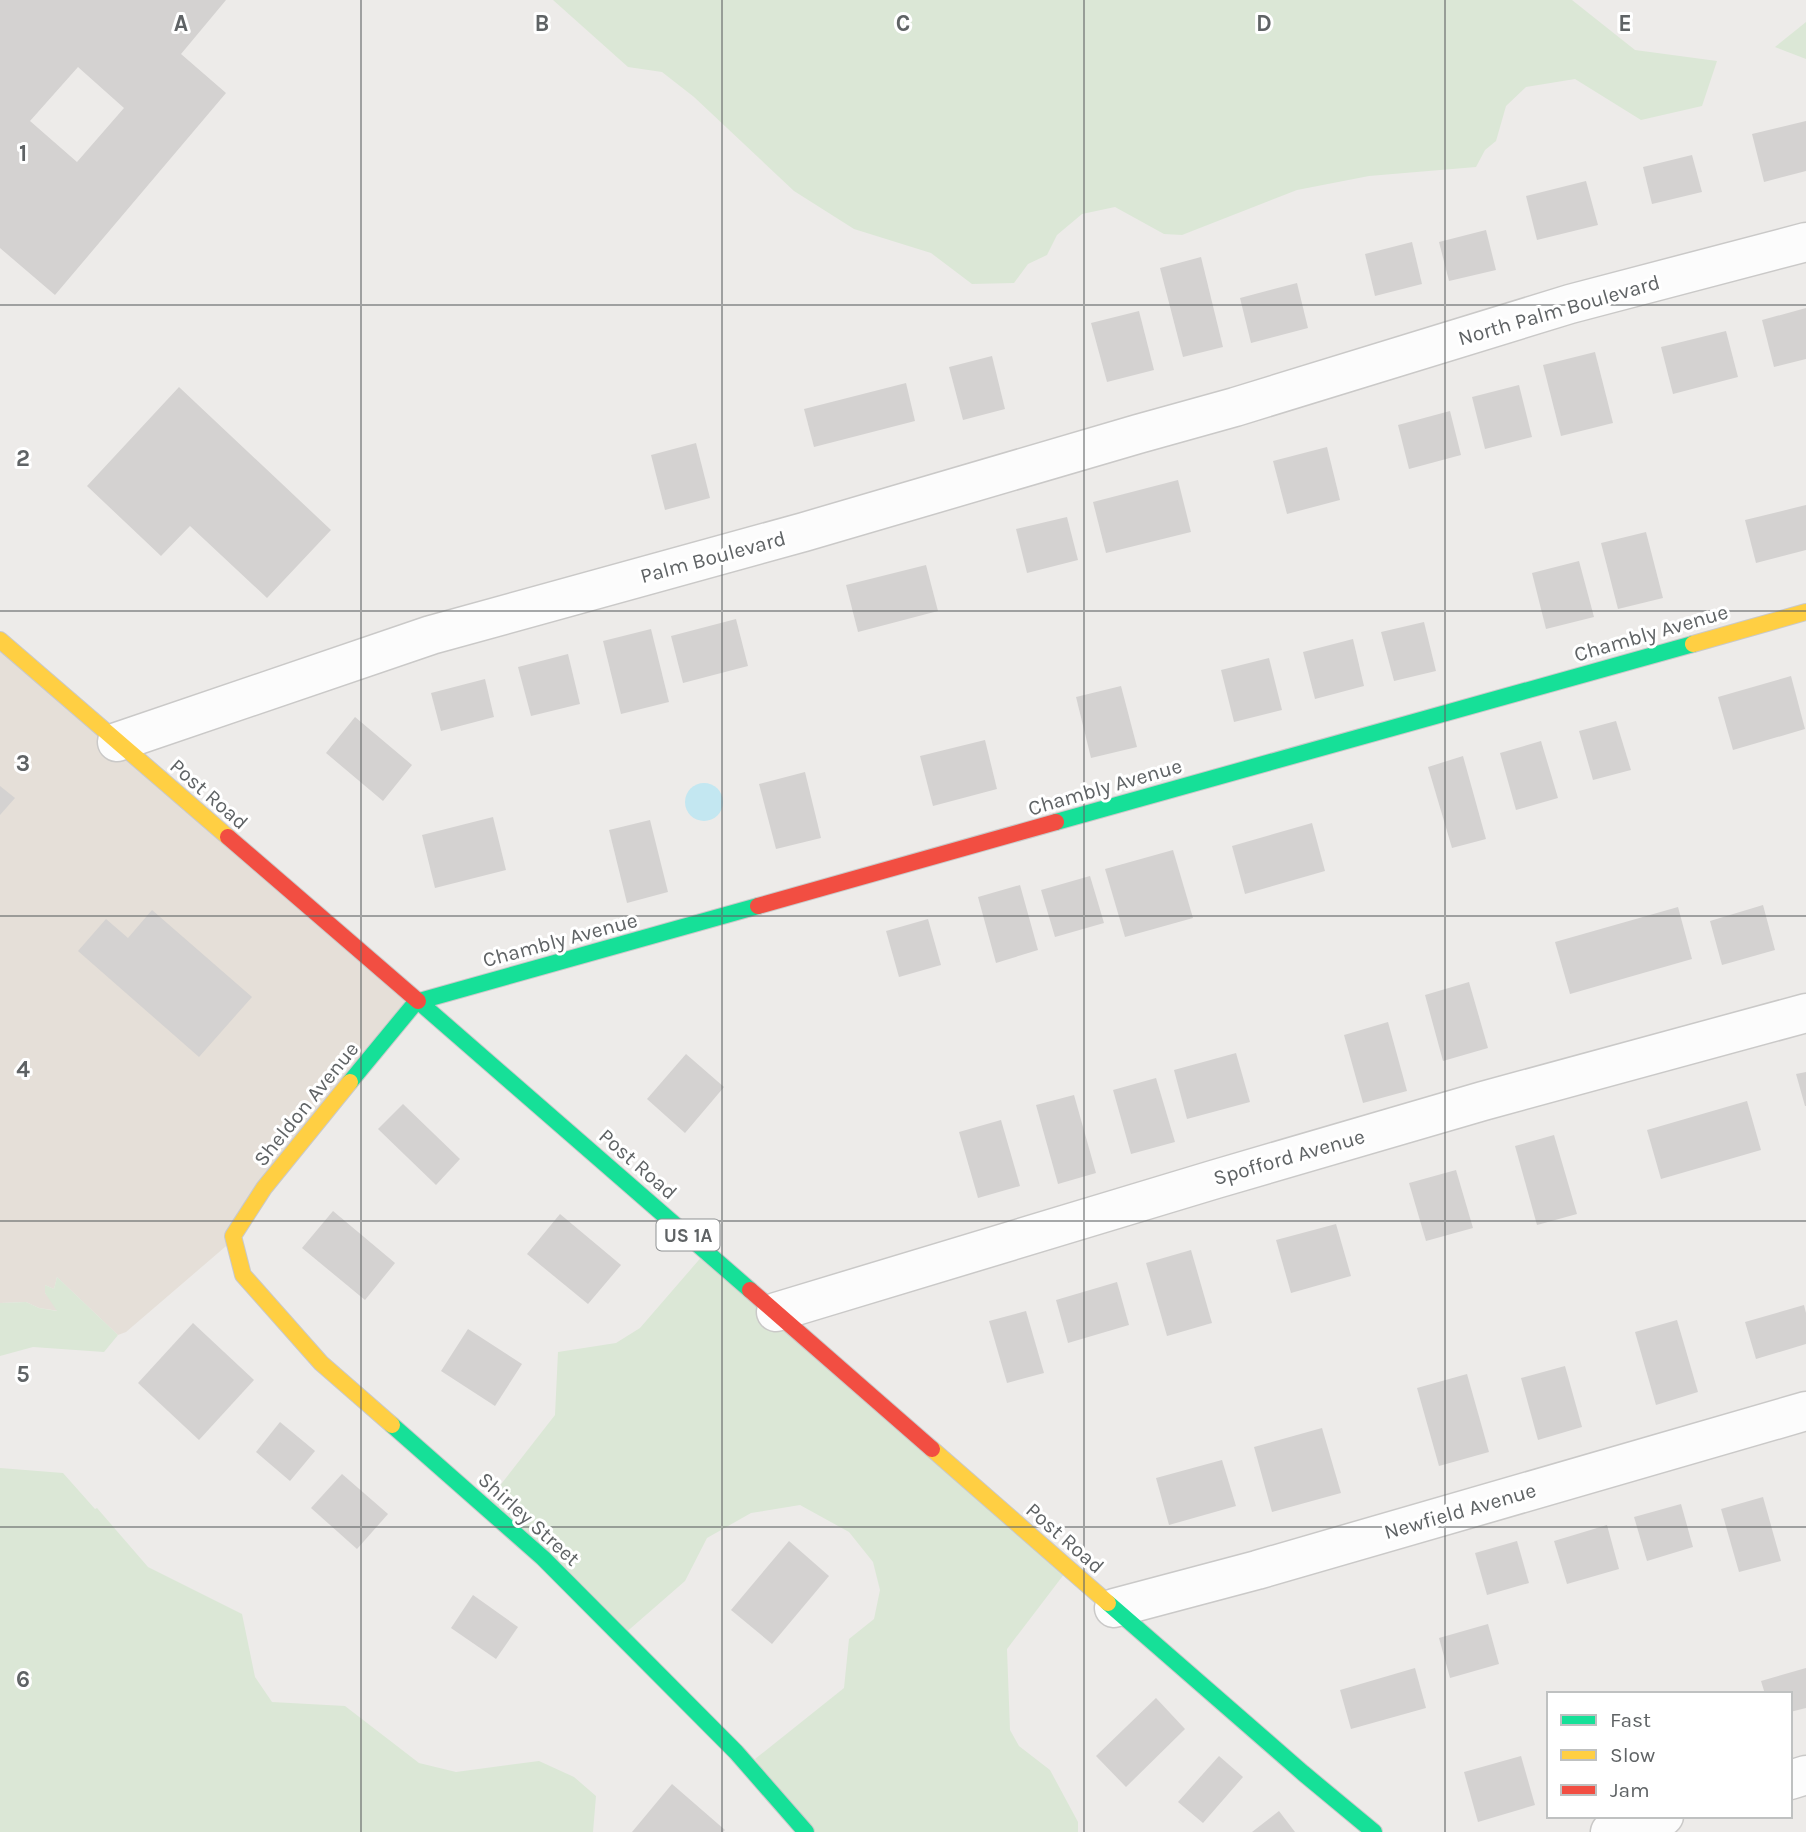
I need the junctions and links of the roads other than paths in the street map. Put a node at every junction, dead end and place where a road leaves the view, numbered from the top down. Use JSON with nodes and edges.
{"nodes":[{"id":1,"x":1806,"y":242,"type":"edge"},
{"id":2,"x":1313,"y":382,"type":"joint"},
{"id":3,"x":1806,"y":612,"type":"edge"},
{"id":4,"x":0,"y":640,"type":"edge"},
{"id":5,"x":117,"y":742,"type":"junction"},
{"id":6,"x":416,"y":1002,"type":"junction"},
{"id":7,"x":1806,"y":1013,"type":"edge"},
{"id":8,"x":233,"y":1236,"type":"joint"},
{"id":9,"x":776,"y":1312,"type":"junction"},
{"id":10,"x":1806,"y":1411,"type":"edge"},
{"id":11,"x":1114,"y":1608,"type":"junction"},
{"id":12,"x":1657,"y":1818,"type":"edge"},
{"id":13,"x":806,"y":1832,"type":"edge"},
{"id":14,"x":1374,"y":1832,"type":"edge"},
{"id":15,"x":1610,"y":1832,"type":"edge"}],
"edges":[{"from":1,"to":2,"type":"street","name":"North Palm Boulevard"},
{"from":2,"to":5,"type":"street","name":"Palm Boulevard"},
{"from":3,"to":6,"type":"street","name":"Chambly Avenue"},
{"from":4,"to":5,"type":"street","name":"Post Road","number":"US 1A"},
{"from":5,"to":6,"type":"street","name":"Post Road","number":"US 1A"},
{"from":6,"to":8,"type":"street","name":"Sheldon Avenue"},
{"from":6,"to":9,"type":"street","name":"Post Road","number":"US 1A"},
{"from":7,"to":9,"type":"street","name":"Spofford Avenue"},
{"from":8,"to":13,"type":"street","name":"Shirley Street"},
{"from":9,"to":11,"type":"street","name":"Post Road","number":"US 1A"},
{"from":10,"to":11,"type":"street","name":"Newfield Avenue"},
{"from":11,"to":14,"type":"street","name":"Post Road","number":"US 1A"},
{"from":12,"to":15,"type":"street"}]}
